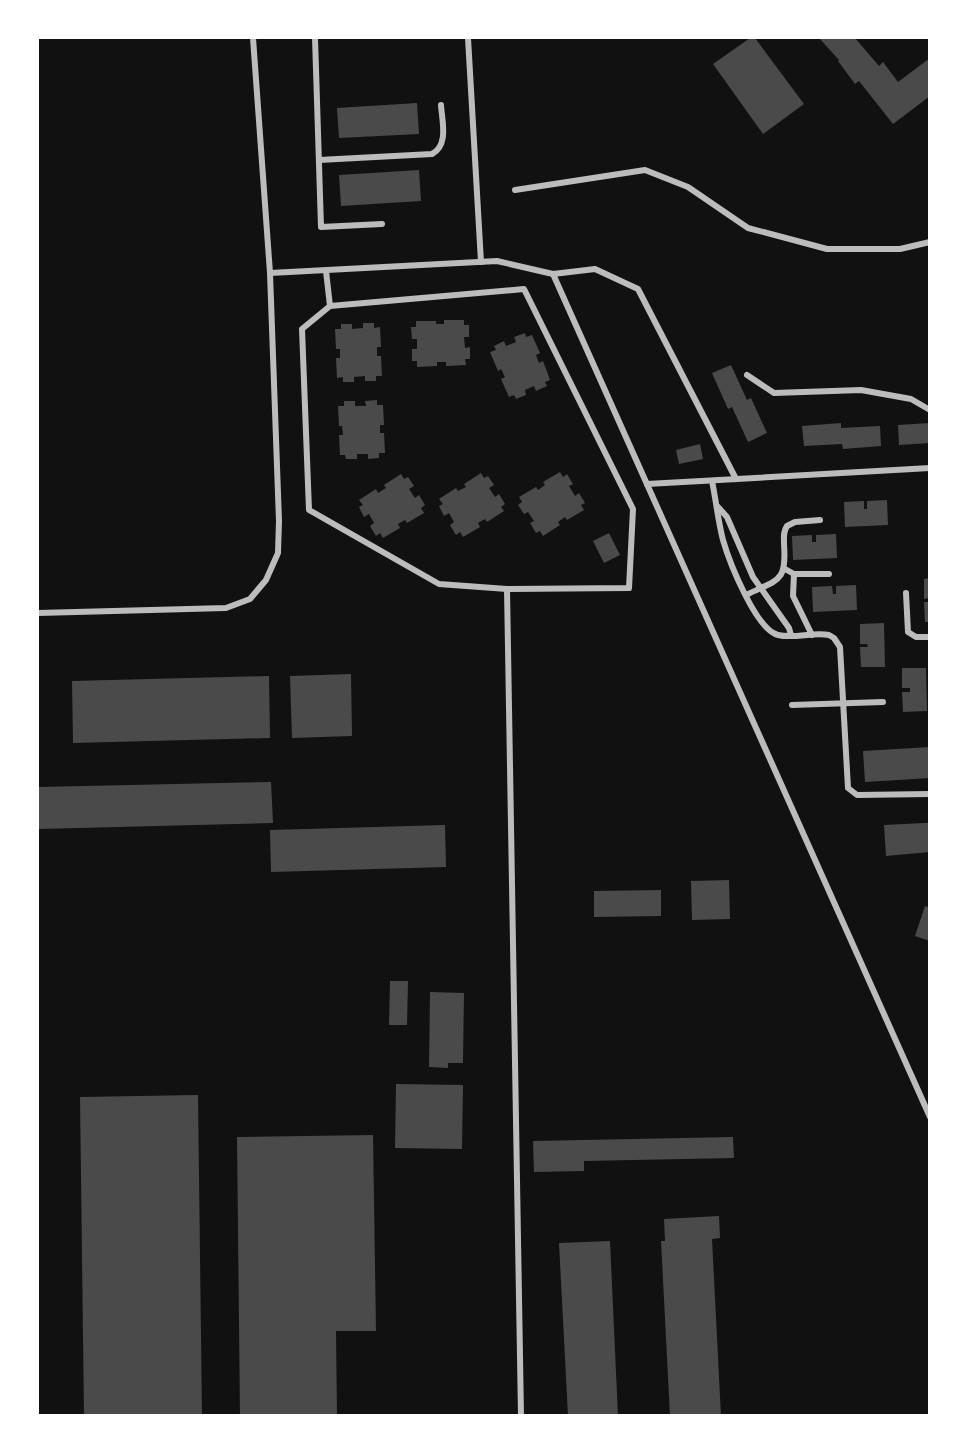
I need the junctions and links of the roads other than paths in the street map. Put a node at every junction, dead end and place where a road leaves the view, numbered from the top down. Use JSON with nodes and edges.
{"nodes":[{"id":1,"x":253,"y":38,"type":"edge"},
{"id":2,"x":315,"y":38,"type":"edge"},
{"id":3,"x":468,"y":38,"type":"edge"},
{"id":4,"x":441,"y":105,"type":"dead end"},
{"id":5,"x":319,"y":160,"type":"junction"},
{"id":6,"x":515,"y":189,"type":"dead end"},
{"id":7,"x":382,"y":224,"type":"dead end"},
{"id":8,"x":930,"y":242,"type":"edge"},
{"id":9,"x":481,"y":262,"type":"junction"},
{"id":10,"x":326,"y":271,"type":"junction"},
{"id":11,"x":270,"y":273,"type":"junction"},
{"id":12,"x":553,"y":274,"type":"junction"},
{"id":13,"x":330,"y":306,"type":"junction"},
{"id":14,"x":747,"y":375,"type":"dead end"},
{"id":15,"x":930,"y":410,"type":"edge"},
{"id":16,"x":930,"y":468,"type":"edge"},
{"id":17,"x":736,"y":479,"type":"junction"},
{"id":18,"x":712,"y":481,"type":"junction"},
{"id":19,"x":647,"y":484,"type":"junction"},
{"id":20,"x":717,"y":507,"type":"junction"},
{"id":21,"x":820,"y":520,"type":"dead end"},
{"id":22,"x":785,"y":569,"type":"junction"},
{"id":23,"x":794,"y":574,"type":"junction"},
{"id":24,"x":829,"y":574,"type":"dead end"},
{"id":25,"x":760,"y":588,"type":"junction"},
{"id":26,"x":507,"y":589,"type":"junction"},
{"id":27,"x":906,"y":593,"type":"dead end"},
{"id":28,"x":746,"y":595,"type":"junction"},
{"id":29,"x":38,"y":613,"type":"edge"},
{"id":30,"x":791,"y":635,"type":"junction"},
{"id":31,"x":812,"y":635,"type":"junction"},
{"id":32,"x":930,"y":637,"type":"edge"},
{"id":33,"x":883,"y":702,"type":"dead end"},
{"id":34,"x":843,"y":704,"type":"junction"},
{"id":35,"x":792,"y":705,"type":"dead end"},
{"id":36,"x":930,"y":794,"type":"edge"},
{"id":37,"x":930,"y":1117,"type":"edge"},
{"id":38,"x":521,"y":1416,"type":"edge"}],
"edges":[{"from":1,"to":11,"type":"street"},
{"from":2,"to":5,"type":"street"},
{"from":3,"to":9,"type":"street"},
{"from":4,"to":5,"type":"street"},
{"from":5,"to":7,"type":"street"},
{"from":6,"to":8,"type":"street"},
{"from":9,"to":10,"type":"street"},
{"from":9,"to":12,"type":"street"},
{"from":10,"to":11,"type":"street"},
{"from":10,"to":13,"type":"street"},
{"from":11,"to":29,"type":"street"},
{"from":12,"to":17,"type":"street"},
{"from":12,"to":19,"type":"street"},
{"from":13,"to":26,"type":"street"},
{"from":13,"to":26,"type":"street"},
{"from":14,"to":15,"type":"street"},
{"from":16,"to":17,"type":"street"},
{"from":17,"to":18,"type":"street"},
{"from":18,"to":19,"type":"street"},
{"from":18,"to":20,"type":"street"},
{"from":19,"to":37,"type":"street"},
{"from":20,"to":25,"type":"street"},
{"from":20,"to":28,"type":"street"},
{"from":21,"to":22,"type":"street"},
{"from":22,"to":23,"type":"street"},
{"from":22,"to":25,"type":"street"},
{"from":23,"to":24,"type":"street"},
{"from":23,"to":31,"type":"street"},
{"from":25,"to":28,"type":"street"},
{"from":25,"to":30,"type":"street"},
{"from":26,"to":38,"type":"street"},
{"from":27,"to":32,"type":"street"},
{"from":28,"to":30,"type":"street"},
{"from":30,"to":31,"type":"street"},
{"from":31,"to":34,"type":"street"},
{"from":33,"to":34,"type":"street"},
{"from":34,"to":35,"type":"street"},
{"from":34,"to":36,"type":"street"}]}
